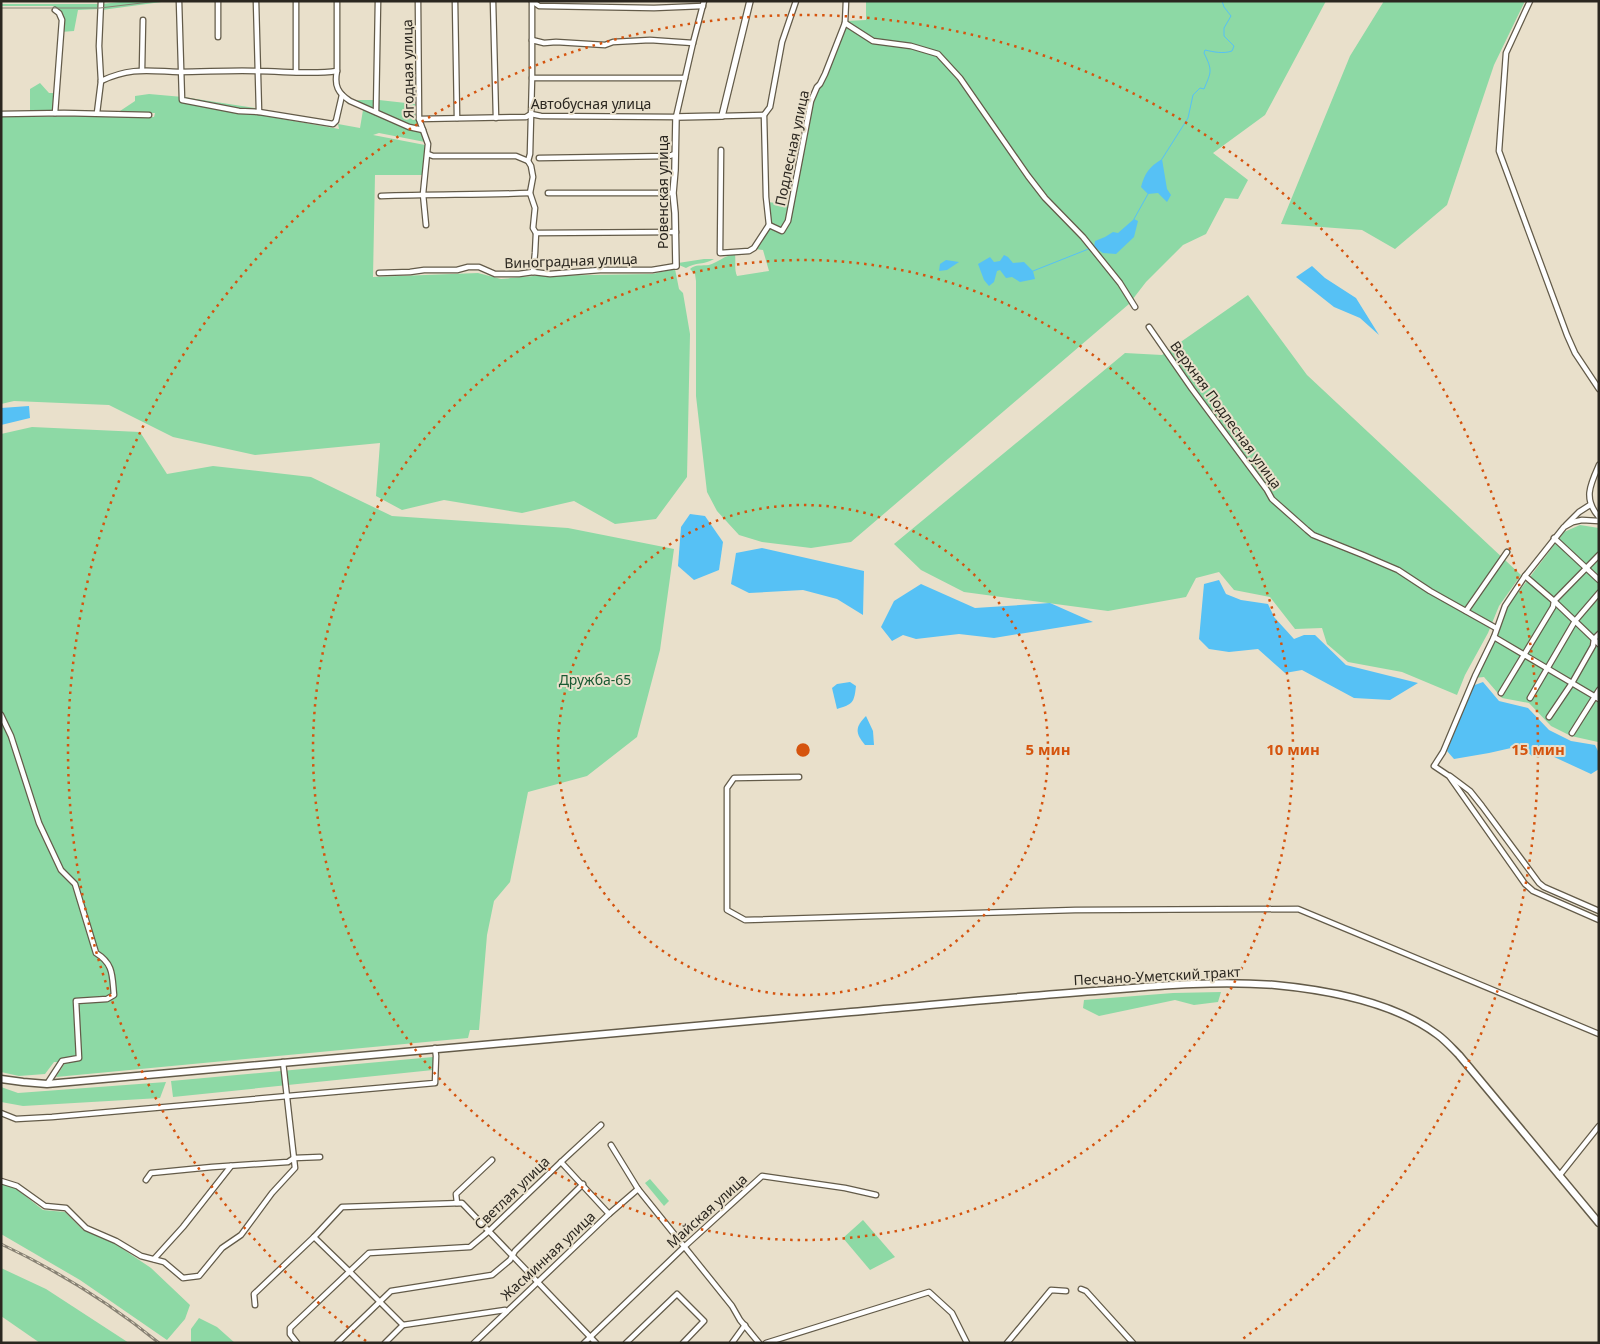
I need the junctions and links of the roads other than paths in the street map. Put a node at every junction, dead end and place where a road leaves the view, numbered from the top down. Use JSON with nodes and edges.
{"nodes":[{"id":1,"x":101,"y":1,"type":"edge"},
{"id":2,"x":180,"y":1,"type":"edge"},
{"id":3,"x":218,"y":1,"type":"edge"},
{"id":4,"x":256,"y":1,"type":"edge"},
{"id":5,"x":296,"y":1,"type":"edge"},
{"id":6,"x":337,"y":1,"type":"edge"},
{"id":7,"x":378,"y":1,"type":"edge"},
{"id":8,"x":418,"y":1,"type":"edge"},
{"id":9,"x":454,"y":1,"type":"edge"},
{"id":10,"x":493,"y":1,"type":"edge"},
{"id":11,"x":532,"y":1,"type":"edge"},
{"id":12,"x":750,"y":1,"type":"edge"},
{"id":13,"x":796,"y":1,"type":"edge"},
{"id":14,"x":846,"y":1,"type":"edge"},
{"id":15,"x":1530,"y":1,"type":"edge"},
{"id":16,"x":704,"y":4,"type":"edge"},
{"id":17,"x":54,"y":10,"type":"dead end"},
{"id":18,"x":144,"y":20,"type":"dead end"},
{"id":19,"x":845,"y":23,"type":"junction"},
{"id":20,"x":218,"y":37,"type":"dead end"},
{"id":21,"x":532,"y":40,"type":"junction"},
{"id":22,"x":693,"y":43,"type":"junction"},
{"id":23,"x":142,"y":70,"type":"junction"},
{"id":24,"x":257,"y":71,"type":"junction"},
{"id":25,"x":337,"y":71,"type":"junction"},
{"id":26,"x":181,"y":72,"type":"junction"},
{"id":27,"x":296,"y":72,"type":"junction"},
{"id":28,"x":532,"y":78,"type":"junction"},
{"id":29,"x":685,"y":78,"type":"junction"},
{"id":30,"x":101,"y":81,"type":"junction"},
{"id":31,"x":342,"y":95,"type":"junction"},
{"id":32,"x":259,"y":112,"type":"junction"},
{"id":33,"x":376,"y":112,"type":"junction"},
{"id":34,"x":55,"y":113,"type":"junction"},
{"id":35,"x":97,"y":113,"type":"junction"},
{"id":36,"x":1,"y":114,"type":"edge"},
{"id":37,"x":531,"y":114,"type":"junction"},
{"id":38,"x":149,"y":115,"type":"dead end"},
{"id":39,"x":764,"y":115,"type":"junction"},
{"id":40,"x":722,"y":116,"type":"junction"},
{"id":41,"x":676,"y":117,"type":"junction"},
{"id":42,"x":457,"y":118,"type":"junction"},
{"id":43,"x":496,"y":118,"type":"junction"},
{"id":44,"x":418,"y":119,"type":"junction"},
{"id":45,"x":423,"y":130,"type":"junction"},
{"id":46,"x":721,"y":150,"type":"dead end"},
{"id":47,"x":428,"y":154,"type":"junction"},
{"id":48,"x":675,"y":154,"type":"junction"},
{"id":49,"x":539,"y":158,"type":"dead end"},
{"id":50,"x":528,"y":161,"type":"junction"},
{"id":51,"x":530,"y":193,"type":"junction"},
{"id":52,"x":548,"y":193,"type":"dead end"},
{"id":53,"x":673,"y":193,"type":"junction"},
{"id":54,"x":423,"y":194,"type":"junction"},
{"id":55,"x":381,"y":196,"type":"dead end"},
{"id":56,"x":426,"y":225,"type":"dead end"},
{"id":57,"x":770,"y":225,"type":"junction"},
{"id":58,"x":676,"y":232,"type":"junction"},
{"id":59,"x":536,"y":233,"type":"junction"},
{"id":60,"x":676,"y":266,"type":"joint"},
{"id":61,"x":533,"y":272,"type":"junction"},
{"id":62,"x":379,"y":273,"type":"dead end"},
{"id":63,"x":1135,"y":307,"type":"dead end"},
{"id":64,"x":1149,"y":327,"type":"dead end"},
{"id":65,"x":1599,"y":389,"type":"edge"},
{"id":66,"x":1599,"y":465,"type":"edge"},
{"id":67,"x":1590,"y":505,"type":"junction"},
{"id":68,"x":1599,"y":519,"type":"edge"},
{"id":69,"x":1564,"y":528,"type":"junction"},
{"id":70,"x":1554,"y":538,"type":"junction"},
{"id":71,"x":1507,"y":552,"type":"dead end"},
{"id":72,"x":1599,"y":555,"type":"edge"},
{"id":73,"x":1586,"y":567,"type":"junction"},
{"id":74,"x":1525,"y":576,"type":"junction"},
{"id":75,"x":1599,"y":580,"type":"edge"},
{"id":76,"x":1599,"y":593,"type":"edge"},
{"id":77,"x":1554,"y":601,"type":"junction"},
{"id":78,"x":1466,"y":611,"type":"junction"},
{"id":79,"x":1575,"y":621,"type":"junction"},
{"id":80,"x":1496,"y":628,"type":"junction"},
{"id":81,"x":1599,"y":634,"type":"edge"},
{"id":82,"x":1494,"y":637,"type":"junction"},
{"id":83,"x":1594,"y":639,"type":"junction"},
{"id":84,"x":1599,"y":644,"type":"edge"},
{"id":85,"x":1524,"y":655,"type":"junction"},
{"id":86,"x":1548,"y":670,"type":"junction"},
{"id":87,"x":1572,"y":683,"type":"junction"},
{"id":88,"x":1599,"y":690,"type":"edge"},
{"id":89,"x":1501,"y":692,"type":"dead end"},
{"id":90,"x":1530,"y":698,"type":"dead end"},
{"id":91,"x":1597,"y":698,"type":"edge"},
{"id":92,"x":1,"y":715,"type":"edge"},
{"id":93,"x":1549,"y":717,"type":"dead end"},
{"id":94,"x":1572,"y":733,"type":"dead end"},
{"id":95,"x":1449,"y":776,"type":"junction"},
{"id":96,"x":799,"y":778,"type":"dead end"},
{"id":97,"x":1599,"y":911,"type":"edge"},
{"id":98,"x":1599,"y":920,"type":"edge"},
{"id":99,"x":1599,"y":1034,"type":"edge"},
{"id":100,"x":435,"y":1048,"type":"junction"},
{"id":101,"x":283,"y":1062,"type":"junction"},
{"id":102,"x":1,"y":1078,"type":"edge"},
{"id":103,"x":46,"y":1084,"type":"junction"},
{"id":104,"x":287,"y":1097,"type":"junction"},
{"id":105,"x":1,"y":1113,"type":"edge"},
{"id":106,"x":601,"y":1124,"type":"dead end"},
{"id":107,"x":1598,"y":1129,"type":"edge"},
{"id":108,"x":611,"y":1145,"type":"dead end"},
{"id":109,"x":320,"y":1157,"type":"dead end"},
{"id":110,"x":294,"y":1158,"type":"junction"},
{"id":111,"x":492,"y":1160,"type":"dead end"},
{"id":112,"x":561,"y":1162,"type":"junction"},
{"id":113,"x":231,"y":1166,"type":"junction"},
{"id":114,"x":1559,"y":1176,"type":"junction"},
{"id":115,"x":146,"y":1180,"type":"dead end"},
{"id":116,"x":1,"y":1181,"type":"edge"},
{"id":117,"x":583,"y":1184,"type":"junction"},
{"id":118,"x":638,"y":1189,"type":"junction"},
{"id":119,"x":876,"y":1195,"type":"dead end"},
{"id":120,"x":459,"y":1203,"type":"junction"},
{"id":121,"x":609,"y":1214,"type":"junction"},
{"id":122,"x":1599,"y":1223,"type":"edge"},
{"id":123,"x":490,"y":1232,"type":"junction"},
{"id":124,"x":314,"y":1237,"type":"junction"},
{"id":125,"x":684,"y":1247,"type":"junction"},
{"id":126,"x":513,"y":1256,"type":"junction"},
{"id":127,"x":154,"y":1259,"type":"junction"},
{"id":128,"x":349,"y":1271,"type":"junction"},
{"id":129,"x":537,"y":1282,"type":"junction"},
{"id":130,"x":1081,"y":1289,"type":"dead end"},
{"id":131,"x":1066,"y":1291,"type":"dead end"},
{"id":132,"x":379,"y":1301,"type":"junction"},
{"id":133,"x":255,"y":1305,"type":"dead end"},
{"id":134,"x":507,"y":1310,"type":"junction"},
{"id":135,"x":403,"y":1325,"type":"junction"},
{"id":136,"x":745,"y":1325,"type":"junction"},
{"id":137,"x":590,"y":1337,"type":"junction"},
{"id":138,"x":296,"y":1342,"type":"edge"},
{"id":139,"x":337,"y":1343,"type":"edge"},
{"id":140,"x":385,"y":1343,"type":"edge"},
{"id":141,"x":474,"y":1343,"type":"edge"},
{"id":142,"x":584,"y":1343,"type":"edge"},
{"id":143,"x":596,"y":1343,"type":"edge"},
{"id":144,"x":626,"y":1343,"type":"edge"},
{"id":145,"x":682,"y":1343,"type":"edge"},
{"id":146,"x":732,"y":1343,"type":"edge"},
{"id":147,"x":759,"y":1343,"type":"edge"},
{"id":148,"x":766,"y":1343,"type":"edge"},
{"id":149,"x":967,"y":1343,"type":"edge"},
{"id":150,"x":1007,"y":1343,"type":"edge"},
{"id":151,"x":1133,"y":1343,"type":"edge"}],
"edges":[{"from":1,"to":30,"type":"street"},
{"from":2,"to":26,"type":"street"},
{"from":3,"to":20,"type":"street"},
{"from":4,"to":24,"type":"street"},
{"from":5,"to":27,"type":"street"},
{"from":6,"to":25,"type":"street"},
{"from":7,"to":33,"type":"street"},
{"from":8,"to":44,"type":"street","name":"Ягодная улица"},
{"from":9,"to":42,"type":"street"},
{"from":10,"to":43,"type":"street"},
{"from":11,"to":16,"type":"street"},
{"from":11,"to":21,"type":"street"},
{"from":12,"to":40,"type":"street"},
{"from":13,"to":39,"type":"street"},
{"from":14,"to":19,"type":"street","name":"Подлесная улица"},
{"from":15,"to":65,"type":"street"},
{"from":16,"to":22,"type":"street","name":"Ровенская улица"},
{"from":17,"to":34,"type":"street"},
{"from":18,"to":23,"type":"street"},
{"from":19,"to":57,"type":"street","name":"Подлесная улица"},
{"from":19,"to":63,"type":"street"},
{"from":21,"to":22,"type":"street"},
{"from":21,"to":28,"type":"street"},
{"from":22,"to":29,"type":"street","name":"Ровенская улица"},
{"from":23,"to":26,"type":"street"},
{"from":23,"to":30,"type":"street"},
{"from":24,"to":26,"type":"street"},
{"from":24,"to":27,"type":"street"},
{"from":24,"to":32,"type":"street"},
{"from":25,"to":27,"type":"street"},
{"from":25,"to":31,"type":"street"},
{"from":26,"to":32,"type":"street"},
{"from":28,"to":29,"type":"street"},
{"from":28,"to":37,"type":"street"},
{"from":29,"to":41,"type":"street","name":"Ровенская улица"},
{"from":30,"to":35,"type":"street"},
{"from":31,"to":32,"type":"street"},
{"from":31,"to":33,"type":"street"},
{"from":33,"to":45,"type":"street"},
{"from":34,"to":35,"type":"street"},
{"from":34,"to":36,"type":"street"},
{"from":35,"to":38,"type":"street"},
{"from":37,"to":41,"type":"street","name":"Автобусная улица"},
{"from":37,"to":43,"type":"street","name":"Автобусная улица"},
{"from":37,"to":50,"type":"street"},
{"from":39,"to":40,"type":"street","name":"Автобусная улица"},
{"from":39,"to":57,"type":"street"},
{"from":40,"to":41,"type":"street","name":"Автобусная улица"},
{"from":41,"to":48,"type":"street","name":"Ровенская улица"},
{"from":42,"to":43,"type":"street","name":"Автобусная улица"},
{"from":42,"to":44,"type":"street","name":"Автобусная улица"},
{"from":44,"to":45,"type":"street","name":"Ягодная улица"},
{"from":45,"to":47,"type":"street","name":"Ягодная улица"},
{"from":46,"to":57,"type":"street"},
{"from":47,"to":50,"type":"street"},
{"from":47,"to":54,"type":"street","name":"Ягодная улица"},
{"from":48,"to":49,"type":"street"},
{"from":48,"to":53,"type":"street","name":"Ровенская улица"},
{"from":50,"to":51,"type":"street"},
{"from":51,"to":54,"type":"street"},
{"from":51,"to":59,"type":"street"},
{"from":52,"to":53,"type":"street"},
{"from":53,"to":58,"type":"street","name":"Ровенская улица"},
{"from":54,"to":55,"type":"street"},
{"from":54,"to":56,"type":"street","name":"Ягодная улица"},
{"from":58,"to":59,"type":"street"},
{"from":58,"to":60,"type":"street","name":"Ровенская улица"},
{"from":59,"to":61,"type":"street"},
{"from":60,"to":61,"type":"street","name":"Виноградная улица"},
{"from":61,"to":62,"type":"street","name":"Виноградная улица"},
{"from":64,"to":78,"type":"street","name":"Верхняя Подлесная улица"},
{"from":66,"to":67,"type":"street"},
{"from":67,"to":68,"type":"street"},
{"from":67,"to":69,"type":"street"},
{"from":68,"to":69,"type":"street"},
{"from":69,"to":70,"type":"street"},
{"from":70,"to":73,"type":"street"},
{"from":70,"to":74,"type":"street"},
{"from":71,"to":78,"type":"street"},
{"from":72,"to":73,"type":"street"},
{"from":73,"to":75,"type":"street"},
{"from":73,"to":77,"type":"street"},
{"from":74,"to":77,"type":"street"},
{"from":74,"to":80,"type":"street"},
{"from":76,"to":79,"type":"street"},
{"from":77,"to":79,"type":"street"},
{"from":77,"to":85,"type":"street"},
{"from":78,"to":80,"type":"street","name":"Верхняя Подлесная улица"},
{"from":79,"to":83,"type":"street"},
{"from":79,"to":86,"type":"street"},
{"from":80,"to":82,"type":"street"},
{"from":81,"to":83,"type":"street"},
{"from":82,"to":85,"type":"street"},
{"from":82,"to":95,"type":"street"},
{"from":83,"to":84,"type":"street"},
{"from":83,"to":87,"type":"street"},
{"from":85,"to":86,"type":"street"},
{"from":85,"to":89,"type":"street"},
{"from":86,"to":87,"type":"street"},
{"from":86,"to":90,"type":"street"},
{"from":87,"to":91,"type":"street"},
{"from":87,"to":93,"type":"street"},
{"from":88,"to":91,"type":"street"},
{"from":91,"to":94,"type":"street"},
{"from":92,"to":103,"type":"street"},
{"from":95,"to":97,"type":"street"},
{"from":95,"to":98,"type":"street"},
{"from":96,"to":99,"type":"street"},
{"from":100,"to":101,"type":"main road","name":"Песчано-Уметский тракт"},
{"from":100,"to":104,"type":"street"},
{"from":100,"to":114,"type":"main road","name":"Песчано-Уметский тракт"},
{"from":101,"to":103,"type":"main road","name":"Песчано-Уметский тракт"},
{"from":101,"to":104,"type":"street"},
{"from":102,"to":103,"type":"main road","name":"Песчано-Уметский тракт"},
{"from":104,"to":105,"type":"street"},
{"from":104,"to":110,"type":"street"},
{"from":106,"to":112,"type":"street","name":"Светлая улица"},
{"from":107,"to":114,"type":"street"},
{"from":108,"to":118,"type":"street"},
{"from":109,"to":110,"type":"street"},
{"from":110,"to":113,"type":"street"},
{"from":110,"to":127,"type":"street"},
{"from":111,"to":120,"type":"street"},
{"from":112,"to":117,"type":"street"},
{"from":112,"to":123,"type":"street","name":"Светлая улица"},
{"from":113,"to":115,"type":"street"},
{"from":113,"to":127,"type":"street"},
{"from":114,"to":122,"type":"main road","name":"Песчано-Уметский тракт"},
{"from":116,"to":127,"type":"street"},
{"from":117,"to":121,"type":"street"},
{"from":117,"to":126,"type":"street"},
{"from":118,"to":121,"type":"street","name":"Жасминная улица"},
{"from":118,"to":125,"type":"street"},
{"from":119,"to":125,"type":"street","name":"Майская улица"},
{"from":120,"to":123,"type":"street"},
{"from":120,"to":124,"type":"street"},
{"from":121,"to":129,"type":"street","name":"Жасминная улица"},
{"from":123,"to":126,"type":"street"},
{"from":123,"to":128,"type":"street","name":"Светлая улица"},
{"from":124,"to":128,"type":"street"},
{"from":124,"to":133,"type":"street"},
{"from":125,"to":136,"type":"street"},
{"from":125,"to":137,"type":"street","name":"Майская улица"},
{"from":126,"to":129,"type":"street"},
{"from":126,"to":132,"type":"street"},
{"from":128,"to":132,"type":"street"},
{"from":128,"to":138,"type":"street","name":"Светлая улица"},
{"from":129,"to":134,"type":"street","name":"Жасминная улица"},
{"from":129,"to":137,"type":"street"},
{"from":130,"to":151,"type":"street"},
{"from":131,"to":150,"type":"street"},
{"from":132,"to":135,"type":"street"},
{"from":132,"to":139,"type":"street"},
{"from":134,"to":135,"type":"street"},
{"from":134,"to":141,"type":"street","name":"Жасминная улица"},
{"from":135,"to":140,"type":"street"},
{"from":136,"to":146,"type":"street"},
{"from":136,"to":147,"type":"street"},
{"from":137,"to":142,"type":"street","name":"Майская улица"},
{"from":137,"to":143,"type":"street"},
{"from":144,"to":145,"type":"street"},
{"from":148,"to":149,"type":"street"}]}
